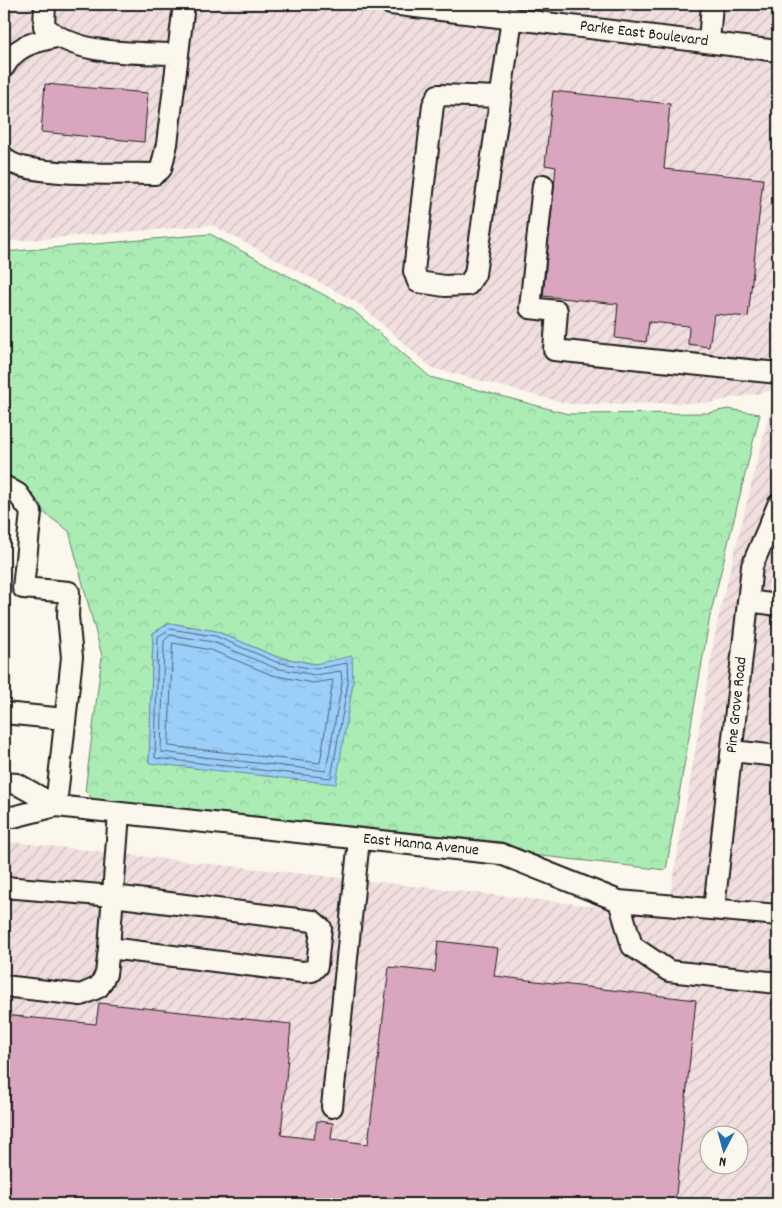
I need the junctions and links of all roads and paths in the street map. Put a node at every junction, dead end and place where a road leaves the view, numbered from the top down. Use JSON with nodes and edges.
{"nodes":[{"id":1,"x":45,"y":4,"type":"edge"},
{"id":2,"x":184,"y":4,"type":"edge"},
{"id":3,"x":390,"y":4,"type":"edge"},
{"id":4,"x":712,"y":4,"type":"edge"},
{"id":5,"x":535,"y":12,"type":"edge"},
{"id":6,"x":512,"y":18,"type":"junction"},
{"id":7,"x":56,"y":37,"type":"junction"},
{"id":8,"x":709,"y":42,"type":"junction"},
{"id":9,"x":778,"y":51,"type":"edge"},
{"id":10,"x":178,"y":54,"type":"junction"},
{"id":11,"x":4,"y":67,"type":"edge"},
{"id":12,"x":501,"y":97,"type":"junction"},
{"id":13,"x":4,"y":157,"type":"edge"},
{"id":14,"x":542,"y":185,"type":"dead end"},
{"id":15,"x":778,"y":374,"type":"edge"},
{"id":16,"x":4,"y":486,"type":"edge"},
{"id":17,"x":778,"y":505,"type":"edge"},
{"id":18,"x":748,"y":601,"type":"junction"},
{"id":19,"x":778,"y":605,"type":"edge"},
{"id":20,"x":4,"y":713,"type":"edge"},
{"id":21,"x":65,"y":719,"type":"junction"},
{"id":22,"x":732,"y":751,"type":"junction"},
{"id":23,"x":778,"y":756,"type":"edge"},
{"id":24,"x":4,"y":783,"type":"edge"},
{"id":25,"x":56,"y":806,"type":"junction"},
{"id":26,"x":119,"y":813,"type":"junction"},
{"id":27,"x":4,"y":816,"type":"edge"},
{"id":28,"x":359,"y":838,"type":"junction"},
{"id":29,"x":4,"y":887,"type":"edge"},
{"id":30,"x":113,"y":896,"type":"junction"},
{"id":31,"x":619,"y":901,"type":"junction"},
{"id":32,"x":714,"y":909,"type":"junction"},
{"id":33,"x":778,"y":915,"type":"edge"},
{"id":34,"x":109,"y":948,"type":"junction"},
{"id":35,"x":778,"y":983,"type":"edge"},
{"id":36,"x":4,"y":986,"type":"edge"},
{"id":37,"x":332,"y":1107,"type":"dead end"}],
"edges":[{"from":1,"to":7,"type":"street"},
{"from":2,"to":10,"type":"street"},
{"from":3,"to":6,"type":"street","name":"Parke East Boulevard"},
{"from":4,"to":8,"type":"street"},
{"from":5,"to":6,"type":"street","name":"Parke East Boulevard"},
{"from":5,"to":8,"type":"street","name":"Parke East Boulevard"},
{"from":6,"to":12,"type":"street"},
{"from":7,"to":10,"type":"street"},
{"from":7,"to":11,"type":"street"},
{"from":8,"to":9,"type":"street","name":"Parke East Boulevard"},
{"from":10,"to":13,"type":"street"},
{"from":12,"to":12,"type":"street"},
{"from":14,"to":15,"type":"street"},
{"from":16,"to":21,"type":"street"},
{"from":17,"to":18,"type":"street","name":"Pine Grove Road"},
{"from":18,"to":19,"type":"street"},
{"from":18,"to":22,"type":"street","name":"Pine Grove Road"},
{"from":20,"to":21,"type":"street"},
{"from":21,"to":25,"type":"street"},
{"from":22,"to":23,"type":"street"},
{"from":22,"to":32,"type":"street","name":"Pine Grove Road"},
{"from":24,"to":25,"type":"street","name":"East Hanna Avenue"},
{"from":25,"to":26,"type":"street","name":"East Hanna Avenue"},
{"from":25,"to":27,"type":"street","name":"East Hanna Avenue"},
{"from":26,"to":28,"type":"street","name":"East Hanna Avenue"},
{"from":26,"to":30,"type":"street"},
{"from":28,"to":31,"type":"street","name":"East Hanna Avenue"},
{"from":28,"to":37,"type":"street"},
{"from":29,"to":30,"type":"street"},
{"from":30,"to":34,"type":"street"},
{"from":30,"to":34,"type":"street"},
{"from":31,"to":32,"type":"street","name":"East Hanna Avenue"},
{"from":31,"to":35,"type":"street"},
{"from":32,"to":33,"type":"street","name":"East Hanna Avenue"},
{"from":34,"to":36,"type":"street"}]}
